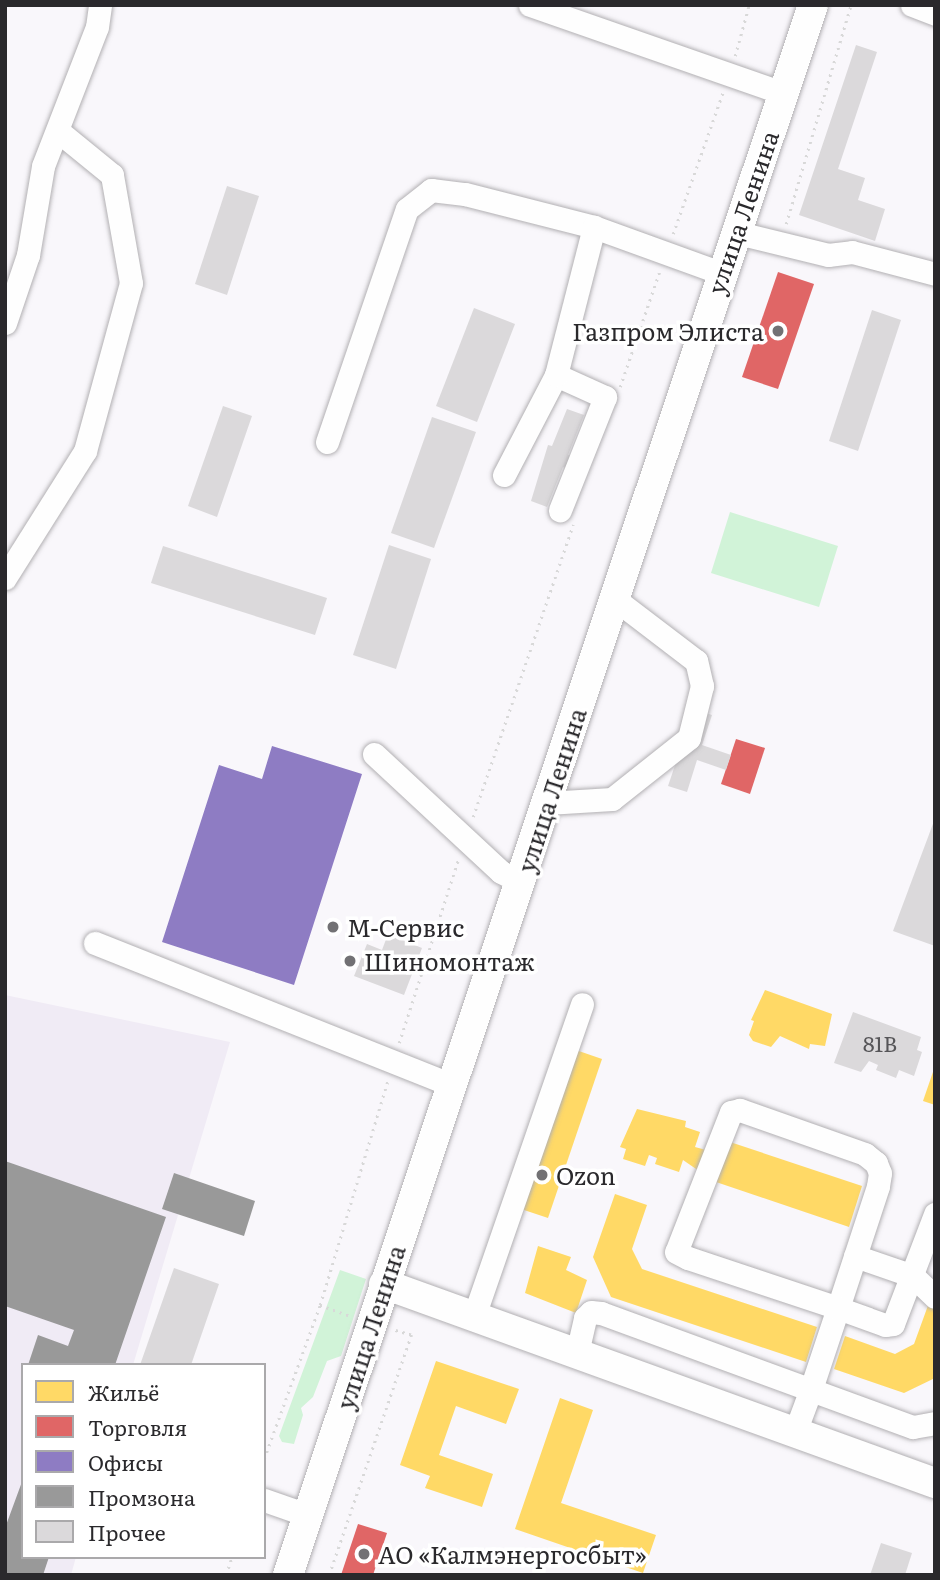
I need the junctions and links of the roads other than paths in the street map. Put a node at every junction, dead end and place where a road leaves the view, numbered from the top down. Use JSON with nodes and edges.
{"nodes":[{"id":1,"x":100,"y":5,"type":"edge"},
{"id":2,"x":530,"y":5,"type":"edge"},
{"id":3,"x":813,"y":5,"type":"edge"},
{"id":4,"x":912,"y":5,"type":"edge"},
{"id":5,"x":935,"y":14,"type":"edge"},
{"id":6,"x":782,"y":93,"type":"junction"},
{"id":7,"x":58,"y":131,"type":"junction"},
{"id":8,"x":594,"y":227,"type":"junction"},
{"id":9,"x":734,"y":232,"type":"junction"},
{"id":10,"x":721,"y":273,"type":"junction"},
{"id":11,"x":935,"y":275,"type":"edge"},
{"id":12,"x":5,"y":323,"type":"edge"},
{"id":13,"x":556,"y":375,"type":"junction"},
{"id":14,"x":327,"y":442,"type":"dead end"},
{"id":15,"x":504,"y":475,"type":"dead end"},
{"id":16,"x":568,"y":512,"type":"road end"},
{"id":17,"x":5,"y":578,"type":"edge"},
{"id":18,"x":615,"y":599,"type":"junction"},
{"id":19,"x":374,"y":754,"type":"dead end"},
{"id":20,"x":547,"y":803,"type":"junction"},
{"id":21,"x":521,"y":882,"type":"junction"},
{"id":22,"x":95,"y":943,"type":"dead end"},
{"id":23,"x":582,"y":1004,"type":"dead end"},
{"id":24,"x":452,"y":1085,"type":"junction"},
{"id":25,"x":935,"y":1214,"type":"edge"},
{"id":26,"x":855,"y":1256,"type":"junction"},
{"id":27,"x":913,"y":1276,"type":"junction"},
{"id":28,"x":384,"y":1284,"type":"junction"},
{"id":29,"x":935,"y":1297,"type":"edge"},
{"id":30,"x":838,"y":1308,"type":"junction"},
{"id":31,"x":474,"y":1316,"type":"junction"},
{"id":32,"x":577,"y":1353,"type":"junction"},
{"id":33,"x":811,"y":1389,"type":"junction"},
{"id":34,"x":935,"y":1423,"type":"edge"},
{"id":35,"x":795,"y":1432,"type":"junction"},
{"id":36,"x":935,"y":1483,"type":"edge"},
{"id":37,"x":266,"y":1501,"type":"edge"},
{"id":38,"x":307,"y":1515,"type":"junction"},
{"id":39,"x":288,"y":1575,"type":"edge"}],
"edges":[{"from":1,"to":7,"type":"street"},
{"from":2,"to":6,"type":"street"},
{"from":3,"to":6,"type":"main road","name":"улица Ленина"},
{"from":4,"to":5,"type":"street"},
{"from":6,"to":9,"type":"main road","name":"улица Ленина"},
{"from":7,"to":12,"type":"street"},
{"from":7,"to":17,"type":"street"},
{"from":8,"to":10,"type":"street"},
{"from":8,"to":13,"type":"street"},
{"from":8,"to":14,"type":"street"},
{"from":9,"to":10,"type":"main road","name":"улица Ленина"},
{"from":9,"to":11,"type":"street"},
{"from":10,"to":18,"type":"main road","name":"улица Ленина"},
{"from":13,"to":15,"type":"street"},
{"from":13,"to":16,"type":"street"},
{"from":18,"to":20,"type":"main road","name":"улица Ленина"},
{"from":18,"to":20,"type":"street"},
{"from":19,"to":21,"type":"street"},
{"from":20,"to":21,"type":"main road","name":"улица Ленина"},
{"from":21,"to":24,"type":"main road","name":"улица Ленина"},
{"from":22,"to":24,"type":"street"},
{"from":23,"to":31,"type":"street"},
{"from":24,"to":28,"type":"main road","name":"улица Ленина"},
{"from":25,"to":27,"type":"street"},
{"from":26,"to":27,"type":"street"},
{"from":26,"to":30,"type":"street"},
{"from":26,"to":30,"type":"street"},
{"from":27,"to":29,"type":"street"},
{"from":27,"to":30,"type":"street"},
{"from":28,"to":31,"type":"main road"},
{"from":28,"to":38,"type":"main road","name":"улица Ленина"},
{"from":30,"to":33,"type":"street"},
{"from":31,"to":32,"type":"main road"},
{"from":32,"to":33,"type":"street"},
{"from":32,"to":35,"type":"main road"},
{"from":33,"to":34,"type":"street"},
{"from":33,"to":35,"type":"street"},
{"from":35,"to":36,"type":"main road"},
{"from":37,"to":38,"type":"street"},
{"from":38,"to":39,"type":"main road","name":"улица Ленина"}]}
